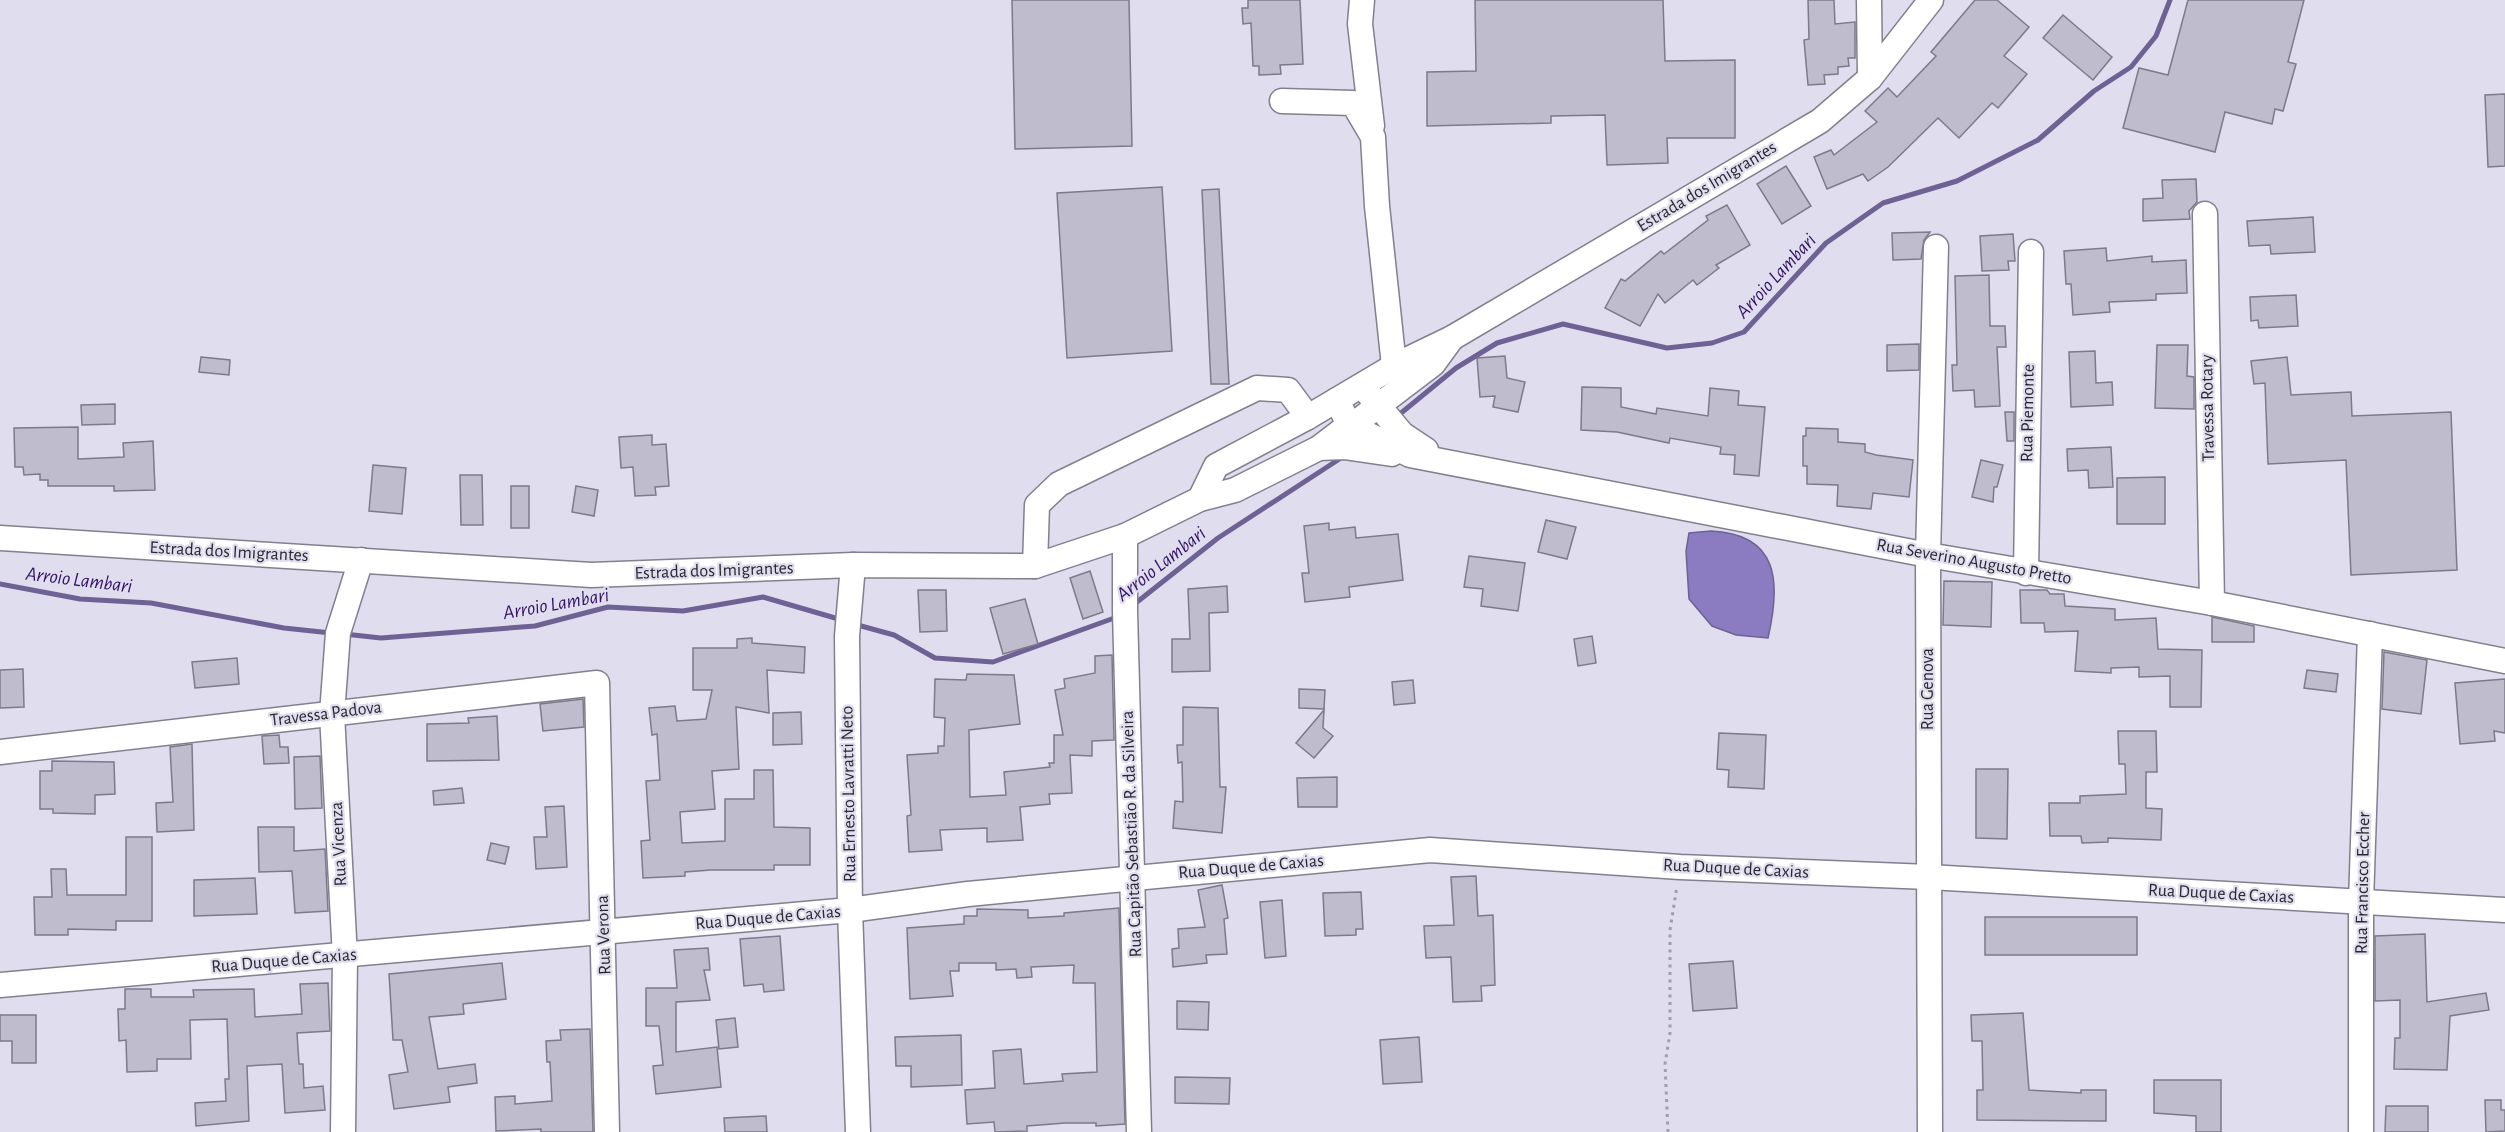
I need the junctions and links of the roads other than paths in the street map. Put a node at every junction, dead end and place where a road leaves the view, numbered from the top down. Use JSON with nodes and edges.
{"nodes":[{"id":1,"x":1362,"y":0,"type":"edge"},
{"id":2,"x":1869,"y":0,"type":"edge"},
{"id":3,"x":1931,"y":0,"type":"edge"},
{"id":4,"x":1870,"y":78,"type":"junction"},
{"id":5,"x":1282,"y":101,"type":"dead end"},
{"id":6,"x":1373,"y":137,"type":"junction"},
{"id":7,"x":2205,"y":214,"type":"dead end"},
{"id":8,"x":1936,"y":247,"type":"dead end"},
{"id":9,"x":2031,"y":252,"type":"dead end"},
{"id":10,"x":1452,"y":338,"type":"junction"},
{"id":11,"x":1394,"y":366,"type":"junction"},
{"id":12,"x":1362,"y":385,"type":"junction"},
{"id":13,"x":1337,"y":400,"type":"junction"},
{"id":14,"x":1380,"y":408,"type":"junction"},
{"id":15,"x":1308,"y":417,"type":"junction"},
{"id":16,"x":1350,"y":433,"type":"junction"},
{"id":17,"x":1406,"y":444,"type":"junction"},
{"id":18,"x":1200,"y":499,"type":"junction"},
{"id":19,"x":1125,"y":536,"type":"junction"},
{"id":20,"x":0,"y":538,"type":"edge"},
{"id":21,"x":1928,"y":555,"type":"junction"},
{"id":22,"x":361,"y":560,"type":"junction"},
{"id":23,"x":853,"y":565,"type":"junction"},
{"id":24,"x":1035,"y":566,"type":"junction"},
{"id":25,"x":2026,"y":573,"type":"junction"},
{"id":26,"x":2211,"y":603,"type":"junction"},
{"id":27,"x":2370,"y":634,"type":"junction"},
{"id":28,"x":2505,"y":661,"type":"edge"},
{"id":29,"x":332,"y":714,"type":"junction"},
{"id":30,"x":597,"y":738,"type":"joint"},
{"id":31,"x":0,"y":752,"type":"edge"},
{"id":32,"x":1133,"y":878,"type":"junction"},
{"id":33,"x":1929,"y":878,"type":"junction"},
{"id":34,"x":2361,"y":902,"type":"junction"},
{"id":35,"x":850,"y":910,"type":"junction"},
{"id":36,"x":2505,"y":910,"type":"edge"},
{"id":37,"x":604,"y":932,"type":"junction"},
{"id":38,"x":345,"y":957,"type":"junction"},
{"id":39,"x":0,"y":986,"type":"edge"},
{"id":40,"x":343,"y":1132,"type":"edge"},
{"id":41,"x":607,"y":1132,"type":"edge"},
{"id":42,"x":858,"y":1132,"type":"edge"},
{"id":43,"x":1139,"y":1132,"type":"edge"},
{"id":44,"x":1930,"y":1132,"type":"edge"},
{"id":45,"x":2361,"y":1132,"type":"edge"}],
"edges":[{"from":1,"to":6,"type":"street"},
{"from":2,"to":4,"type":"street"},
{"from":3,"to":4,"type":"street","name":"Estrada dos Imigrantes"},
{"from":4,"to":10,"type":"street","name":"Estrada dos Imigrantes"},
{"from":5,"to":6,"type":"street"},
{"from":6,"to":11,"type":"street"},
{"from":7,"to":26,"type":"street","name":"Travessa Rotary"},
{"from":8,"to":21,"type":"street","name":"Rua Genova"},
{"from":9,"to":25,"type":"street","name":"Rua Piemonte"},
{"from":10,"to":11,"type":"street","name":"Estrada dos Imigrantes"},
{"from":10,"to":14,"type":"street","name":"Estrada dos Imigrantes"},
{"from":11,"to":12,"type":"street","name":"Estrada dos Imigrantes"},
{"from":12,"to":13,"type":"street","name":"Estrada dos Imigrantes"},
{"from":12,"to":14,"type":"street"},
{"from":13,"to":15,"type":"street","name":"Estrada dos Imigrantes"},
{"from":13,"to":16,"type":"street"},
{"from":14,"to":16,"type":"street","name":"Estrada dos Imigrantes"},
{"from":14,"to":17,"type":"street"},
{"from":15,"to":18,"type":"street","name":"Estrada dos Imigrantes"},
{"from":15,"to":24,"type":"street"},
{"from":16,"to":17,"type":"street","name":"Rua Severino Augusto Pretto"},
{"from":16,"to":18,"type":"street","name":"Estrada dos Imigrantes"},
{"from":17,"to":21,"type":"street","name":"Rua Severino Augusto Pretto"},
{"from":18,"to":19,"type":"street","name":"Estrada dos Imigrantes"},
{"from":19,"to":24,"type":"street","name":"Estrada dos Imigrantes"},
{"from":19,"to":32,"type":"street","name":"Rua Capitão Sebastião R. da Silveira"},
{"from":20,"to":22,"type":"street","name":"Estrada dos Imigrantes"},
{"from":21,"to":25,"type":"street","name":"Rua Severino Augusto Pretto"},
{"from":21,"to":33,"type":"street","name":"Rua Genova"},
{"from":22,"to":23,"type":"street","name":"Estrada dos Imigrantes"},
{"from":22,"to":29,"type":"street","name":"Rua Vicenza"},
{"from":23,"to":24,"type":"street","name":"Estrada dos Imigrantes"},
{"from":23,"to":35,"type":"street","name":"Rua Ernesto Lavratti Neto"},
{"from":25,"to":26,"type":"street","name":"Rua Severino Augusto Pretto"},
{"from":26,"to":27,"type":"street","name":"Rua Severino Augusto Pretto"},
{"from":27,"to":28,"type":"street","name":"Rua Severino Augusto Pretto"},
{"from":27,"to":34,"type":"street","name":"Rua Francisco Eccher"},
{"from":29,"to":30,"type":"street","name":"Travessa Padova"},
{"from":29,"to":31,"type":"street","name":"Travessa Padova"},
{"from":29,"to":38,"type":"street","name":"Rua Vicenza"},
{"from":30,"to":37,"type":"street","name":"Rua Verona"},
{"from":32,"to":33,"type":"street","name":"Rua Duque de Caxias"},
{"from":32,"to":35,"type":"street","name":"Rua Duque de Caxias"},
{"from":32,"to":43,"type":"street","name":"Rua Capitão Sebastião R. da Silveira"},
{"from":33,"to":34,"type":"street","name":"Rua Duque de Caxias"},
{"from":33,"to":44,"type":"street","name":"Rua Genova"},
{"from":34,"to":36,"type":"street","name":"Rua Duque de Caxias"},
{"from":34,"to":45,"type":"street","name":"Rua Francisco Eccher"},
{"from":35,"to":37,"type":"street","name":"Rua Duque de Caxias"},
{"from":35,"to":42,"type":"street","name":"Rua Ernesto Lavratti Neto"},
{"from":37,"to":38,"type":"street","name":"Rua Duque de Caxias"},
{"from":37,"to":41,"type":"street","name":"Rua Verona"},
{"from":38,"to":39,"type":"street","name":"Rua Duque de Caxias"},
{"from":38,"to":40,"type":"street","name":"Rua Vicenza"}]}
